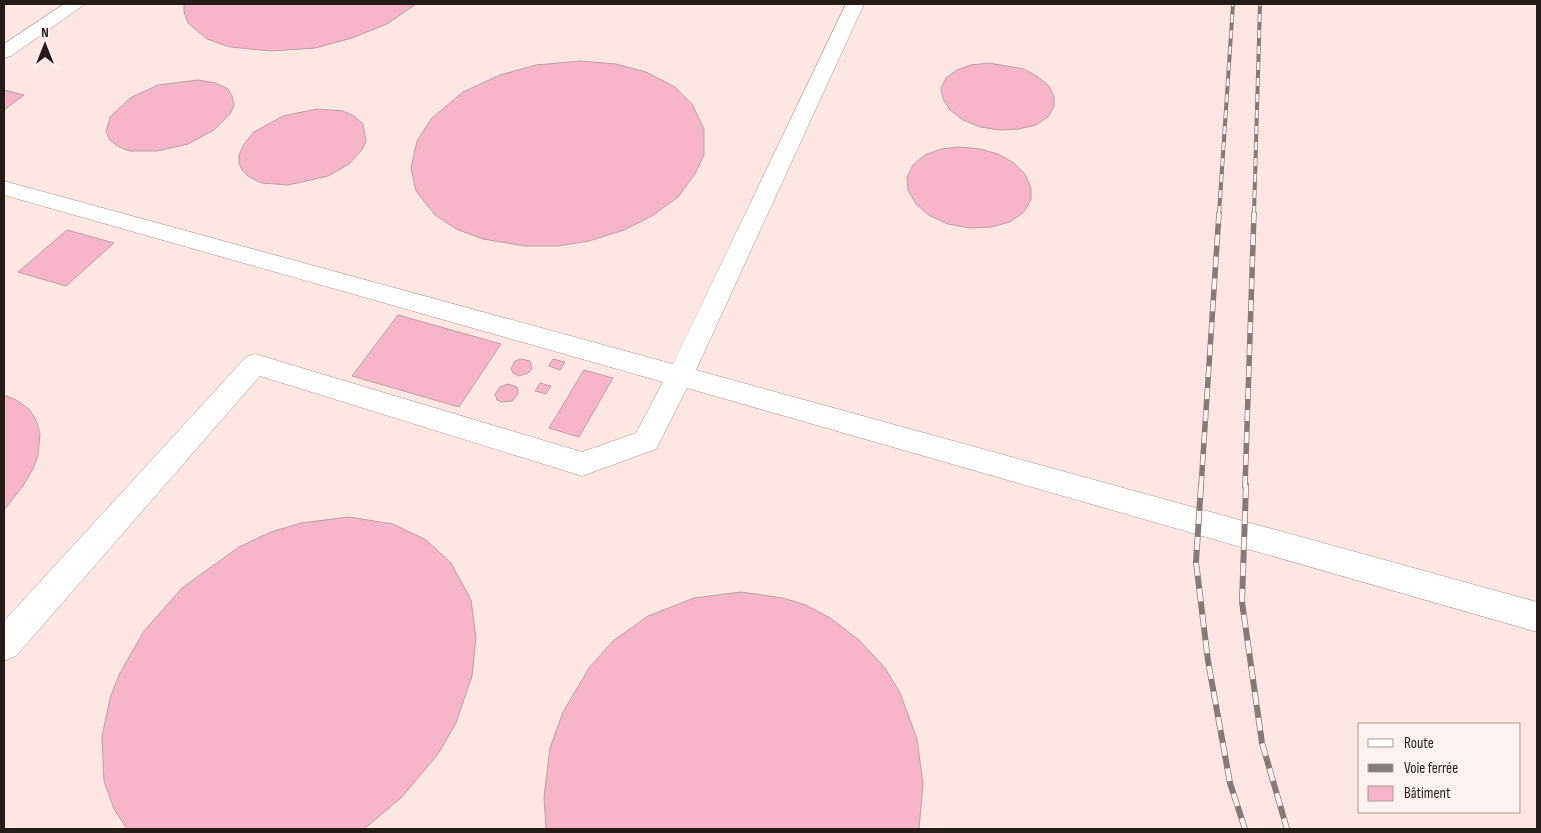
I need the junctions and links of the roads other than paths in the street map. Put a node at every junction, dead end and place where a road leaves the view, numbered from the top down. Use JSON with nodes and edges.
{"nodes":[{"id":1,"x":76,"y":4,"type":"edge"},
{"id":2,"x":855,"y":4,"type":"edge"},
{"id":3,"x":4,"y":52,"type":"edge"},
{"id":4,"x":4,"y":188,"type":"edge"},
{"id":5,"x":680,"y":376,"type":"junction"},
{"id":6,"x":1537,"y":617,"type":"edge"},
{"id":7,"x":4,"y":645,"type":"edge"}],
"edges":[{"from":1,"to":3,"type":"lane"},
{"from":2,"to":5,"type":"lane"},
{"from":4,"to":5,"type":"lane"},
{"from":5,"to":6,"type":"lane"},
{"from":5,"to":7,"type":"lane"}]}
